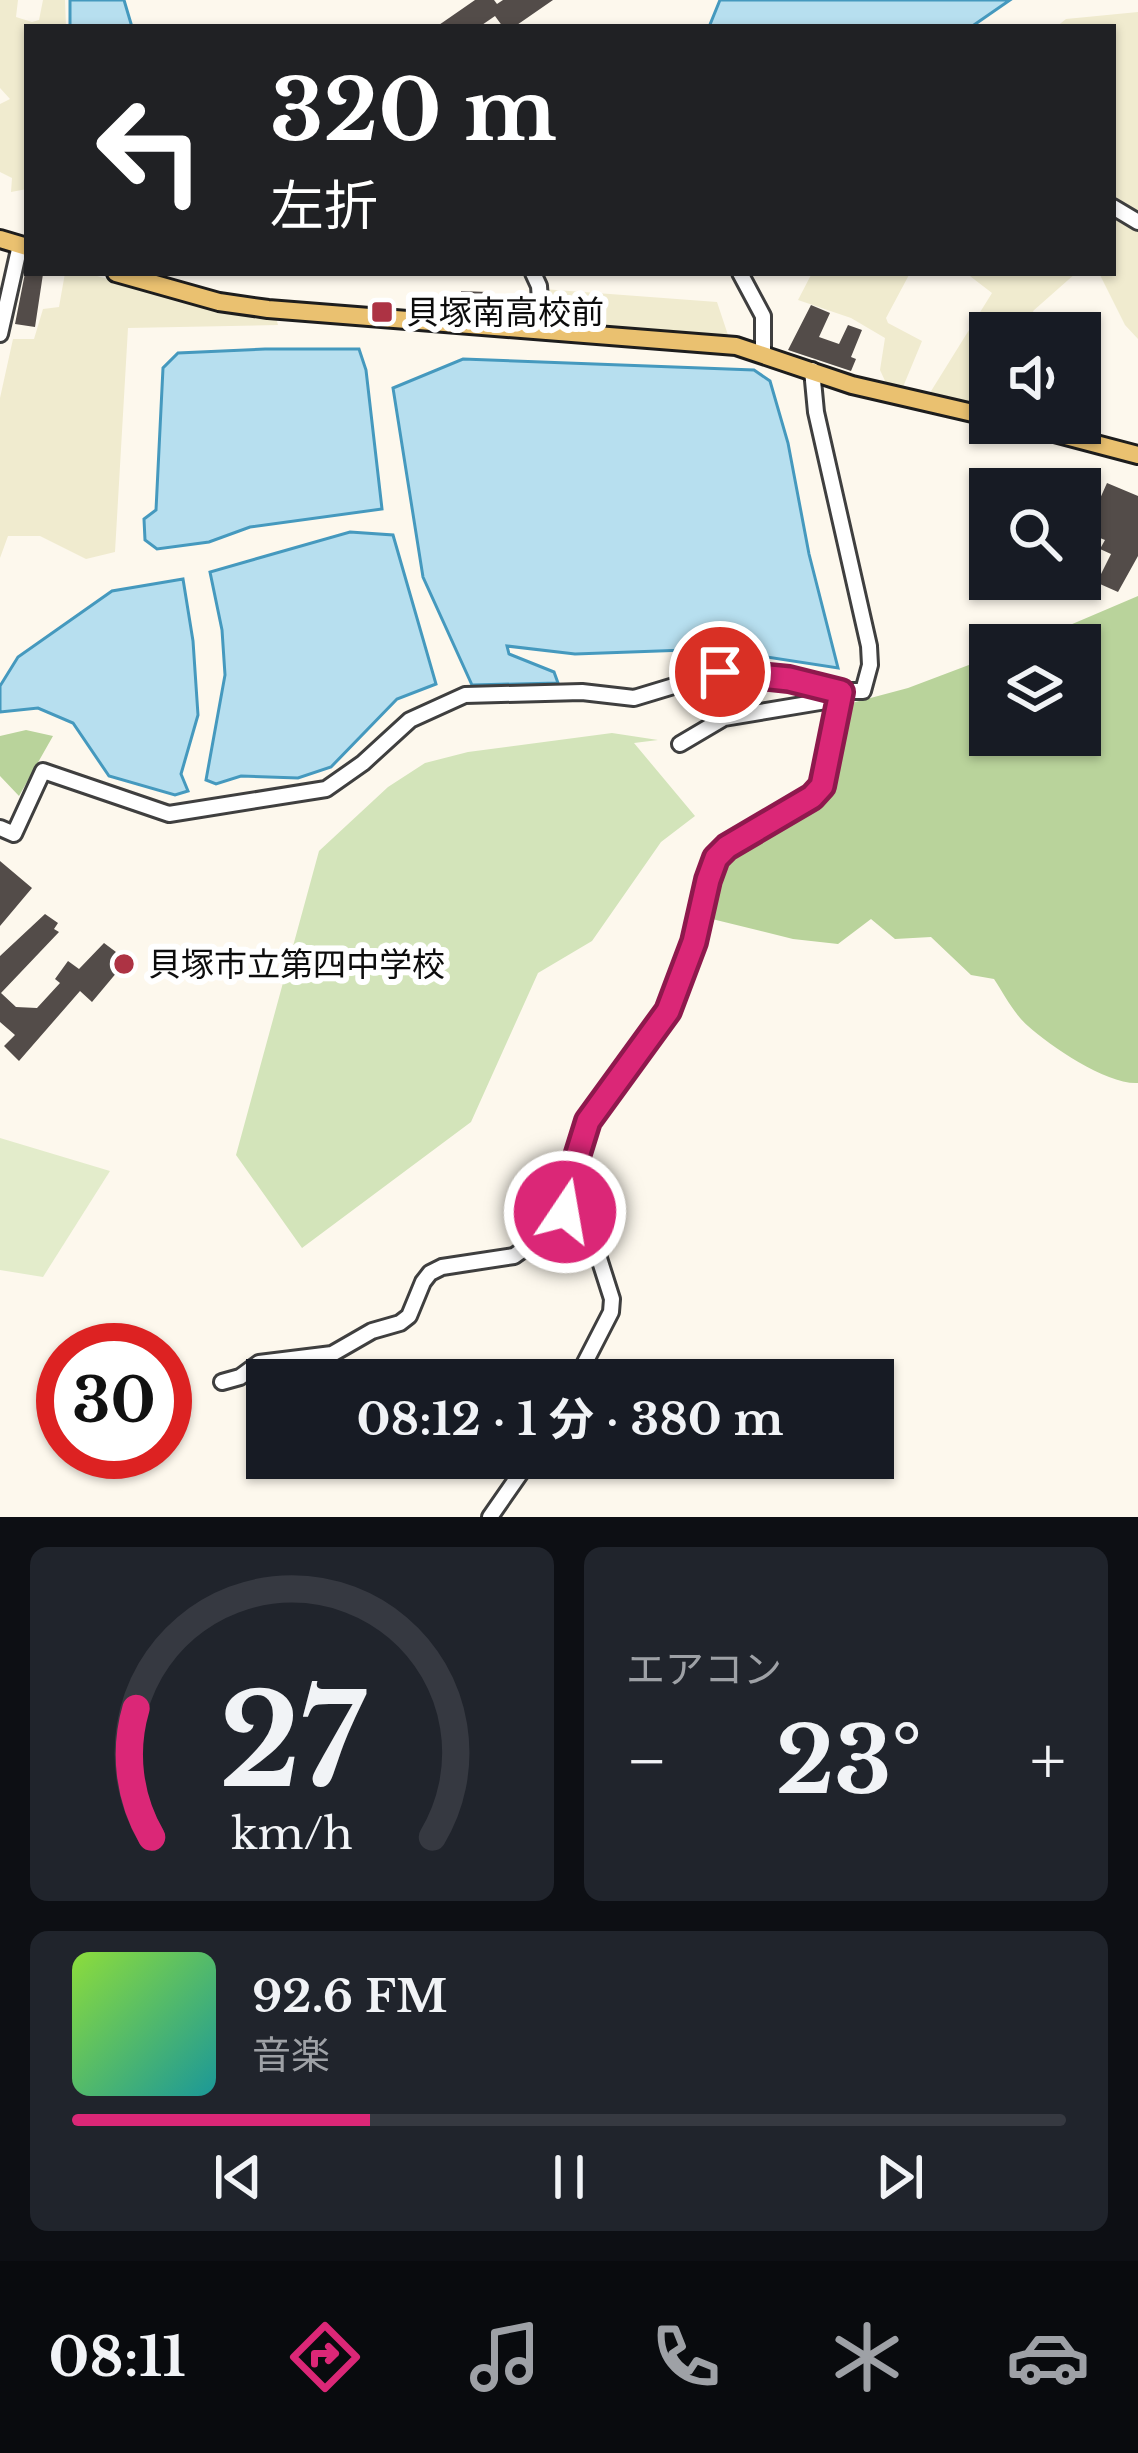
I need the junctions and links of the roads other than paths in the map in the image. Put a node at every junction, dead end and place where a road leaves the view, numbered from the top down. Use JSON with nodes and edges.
{"nodes":[{"id":1,"x":0,"y":239,"type":"edge"},
{"id":2,"x":24,"y":246,"type":"edge"},
{"id":3,"x":127,"y":276,"type":"edge"},
{"id":4,"x":534,"y":276,"type":"edge"},
{"id":5,"x":742,"y":276,"type":"edge"},
{"id":6,"x":542,"y":330,"type":"junction"},
{"id":7,"x":0,"y":334,"type":"edge"},
{"id":8,"x":763,"y":354,"type":"junction"},
{"id":9,"x":812,"y":370,"type":"junction"},
{"id":10,"x":969,"y":412,"type":"edge"},
{"id":11,"x":1096,"y":444,"type":"edge"},
{"id":12,"x":1138,"y":455,"type":"edge"},
{"id":13,"x":836,"y":696,"type":"junction"},
{"id":14,"x":680,"y":743,"type":"dead end"},
{"id":15,"x":0,"y":828,"type":"edge"},
{"id":16,"x":577,"y":1191,"type":"junction"},
{"id":17,"x":586,"y":1359,"type":"edge"},
{"id":18,"x":222,"y":1382,"type":"dead end"},
{"id":19,"x":516,"y":1479,"type":"edge"},
{"id":20,"x":490,"y":1517,"type":"edge"}],
"edges":[{"from":1,"to":2,"type":"main road"},
{"from":2,"to":7,"type":"street"},
{"from":3,"to":6,"type":"main road"},
{"from":4,"to":6,"type":"street"},
{"from":5,"to":8,"type":"street"},
{"from":6,"to":8,"type":"main road"},
{"from":8,"to":9,"type":"main road"},
{"from":9,"to":10,"type":"main road"},
{"from":9,"to":13,"type":"street"},
{"from":11,"to":12,"type":"main road"},
{"from":13,"to":14,"type":"street"},
{"from":13,"to":15,"type":"street"},
{"from":13,"to":16,"type":"street"},
{"from":16,"to":17,"type":"street"},
{"from":16,"to":18,"type":"street"},
{"from":19,"to":20,"type":"street"}]}
